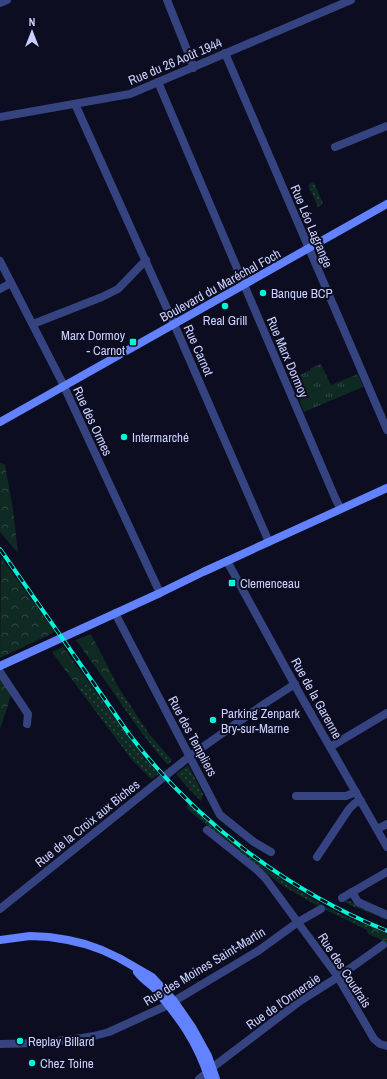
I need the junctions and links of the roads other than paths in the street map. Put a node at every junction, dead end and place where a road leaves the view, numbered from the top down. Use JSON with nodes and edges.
{"nodes":[{"id":1,"x":7,"y":0,"type":"edge"},
{"id":2,"x":167,"y":0,"type":"edge"},
{"id":3,"x":351,"y":0,"type":"edge"},
{"id":4,"x":0,"y":3,"type":"edge"},
{"id":5,"x":225,"y":53,"type":"junction"},
{"id":6,"x":193,"y":68,"type":"junction"},
{"id":7,"x":158,"y":82,"type":"junction"},
{"id":8,"x":75,"y":104,"type":"junction"},
{"id":9,"x":0,"y":117,"type":"edge"},
{"id":10,"x":387,"y":126,"type":"edge"},
{"id":11,"x":335,"y":147,"type":"dead end"},
{"id":12,"x":387,"y":204,"type":"edge"},
{"id":13,"x":308,"y":249,"type":"junction"},
{"id":14,"x":146,"y":260,"type":"junction"},
{"id":15,"x":0,"y":261,"type":"edge"},
{"id":16,"x":11,"y":283,"type":"junction"},
{"id":17,"x":244,"y":285,"type":"junction"},
{"id":18,"x":0,"y":289,"type":"edge"},
{"id":19,"x":33,"y":324,"type":"junction"},
{"id":20,"x":174,"y":324,"type":"junction"},
{"id":21,"x":64,"y":386,"type":"junction"},
{"id":22,"x":0,"y":422,"type":"edge"},
{"id":23,"x":387,"y":430,"type":"edge"},
{"id":24,"x":387,"y":488,"type":"edge"},
{"id":25,"x":341,"y":509,"type":"junction"},
{"id":26,"x":269,"y":542,"type":"junction"},
{"id":27,"x":227,"y":561,"type":"junction"},
{"id":28,"x":160,"y":593,"type":"junction"},
{"id":29,"x":115,"y":613,"type":"junction"},
{"id":30,"x":0,"y":666,"type":"edge"},
{"id":31,"x":0,"y":672,"type":"edge"},
{"id":32,"x":294,"y":684,"type":"junction"},
{"id":33,"x":387,"y":713,"type":"edge"},
{"id":34,"x":27,"y":724,"type":"dead end"},
{"id":35,"x":330,"y":747,"type":"junction"},
{"id":36,"x":190,"y":756,"type":"junction"},
{"id":37,"x":356,"y":792,"type":"junction"},
{"id":38,"x":296,"y":796,"type":"dead end"},
{"id":39,"x":361,"y":801,"type":"junction"},
{"id":40,"x":387,"y":824,"type":"edge"},
{"id":41,"x":207,"y":830,"type":"dead end"},
{"id":42,"x":377,"y":830,"type":"junction"},
{"id":43,"x":387,"y":847,"type":"edge"},
{"id":44,"x":271,"y":852,"type":"dead end"},
{"id":45,"x":317,"y":857,"type":"dead end"},
{"id":46,"x":387,"y":872,"type":"edge"},
{"id":47,"x":352,"y":892,"type":"junction"},
{"id":48,"x":342,"y":898,"type":"dead end"},
{"id":49,"x":0,"y":909,"type":"edge"},
{"id":50,"x":321,"y":909,"type":"dead end"},
{"id":51,"x":387,"y":915,"type":"edge"},
{"id":52,"x":298,"y":922,"type":"junction"},
{"id":53,"x":0,"y":940,"type":"edge"},
{"id":54,"x":383,"y":945,"type":"dead end"},
{"id":55,"x":338,"y":977,"type":"junction"},
{"id":56,"x":171,"y":1003,"type":"junction"},
{"id":57,"x":0,"y":1044,"type":"edge"},
{"id":58,"x":387,"y":1046,"type":"edge"},
{"id":59,"x":209,"y":1074,"type":"edge"},
{"id":60,"x":199,"y":1079,"type":"edge"},
{"id":61,"x":216,"y":1079,"type":"edge"}],
"edges":[{"from":1,"to":4,"type":"street"},
{"from":2,"to":6,"type":"street"},
{"from":3,"to":5,"type":"street","name":"Rue du 26 Août 1944"},
{"from":5,"to":6,"type":"street","name":"Rue du 26 Août 1944"},
{"from":5,"to":13,"type":"street","name":"Rue Léo Lagrange"},
{"from":6,"to":7,"type":"street","name":"Rue du 26 Août 1944"},
{"from":7,"to":8,"type":"street","name":"Rue du 26 Août 1944"},
{"from":7,"to":17,"type":"street","name":"Rue Marx Dormoy"},
{"from":8,"to":9,"type":"street","name":"Rue du 26 Août 1944"},
{"from":8,"to":14,"type":"street","name":"Rue Carnot"},
{"from":10,"to":11,"type":"street"},
{"from":12,"to":13,"type":"main road","name":"Boulevard du Maréchal Foch"},
{"from":13,"to":17,"type":"main road","name":"Boulevard du Maréchal Foch"},
{"from":13,"to":23,"type":"street","name":"Rue Léo Lagrange"},
{"from":14,"to":19,"type":"street"},
{"from":14,"to":20,"type":"street","name":"Rue Carnot"},
{"from":15,"to":16,"type":"street","name":"Rue des Ormes"},
{"from":16,"to":18,"type":"street"},
{"from":16,"to":19,"type":"street","name":"Rue des Ormes"},
{"from":17,"to":20,"type":"main road","name":"Boulevard du Maréchal Foch"},
{"from":17,"to":25,"type":"street","name":"Rue Marx Dormoy"},
{"from":19,"to":21,"type":"street","name":"Rue des Ormes"},
{"from":20,"to":21,"type":"main road","name":"Boulevard du Maréchal Foch"},
{"from":20,"to":26,"type":"street","name":"Rue Carnot"},
{"from":21,"to":22,"type":"main road","name":"Boulevard du Maréchal Foch"},
{"from":21,"to":28,"type":"street","name":"Rue des Ormes"},
{"from":24,"to":25,"type":"main road"},
{"from":25,"to":26,"type":"main road"},
{"from":26,"to":27,"type":"main road"},
{"from":27,"to":28,"type":"main road"},
{"from":27,"to":32,"type":"street","name":"Rue de la Garenne"},
{"from":28,"to":29,"type":"main road"},
{"from":29,"to":30,"type":"main road"},
{"from":29,"to":36,"type":"street","name":"Rue des Templiers"},
{"from":31,"to":34,"type":"street"},
{"from":32,"to":35,"type":"street","name":"Rue de la Garenne"},
{"from":32,"to":36,"type":"street","name":"Rue de la Croix aux Biches"},
{"from":33,"to":35,"type":"street"},
{"from":35,"to":37,"type":"street","name":"Rue de la Garenne"},
{"from":36,"to":44,"type":"street","name":"Rue des Templiers"},
{"from":36,"to":49,"type":"street","name":"Rue de la Croix aux Biches"},
{"from":37,"to":38,"type":"street"},
{"from":37,"to":39,"type":"street","name":"Rue de la Garenne"},
{"from":39,"to":42,"type":"street","name":"Rue de la Garenne"},
{"from":39,"to":45,"type":"street"},
{"from":40,"to":42,"type":"street"},
{"from":41,"to":52,"type":"street","name":"Rue des Coudrais"},
{"from":42,"to":43,"type":"street","name":"Rue de la Garenne"},
{"from":46,"to":47,"type":"street"},
{"from":47,"to":48,"type":"street"},
{"from":47,"to":51,"type":"street"},
{"from":50,"to":52,"type":"street","name":"Rue des Moines Saint-Martin"},
{"from":52,"to":55,"type":"street","name":"Rue des Coudrais"},
{"from":52,"to":56,"type":"street","name":"Rue des Moines Saint-Martin"},
{"from":53,"to":56,"type":"main road"},
{"from":54,"to":55,"type":"street","name":"Rue de l'Ormeraie"},
{"from":55,"to":58,"type":"street","name":"Rue des Coudrais"},
{"from":55,"to":59,"type":"street","name":"Rue de l'Ormeraie"},
{"from":56,"to":57,"type":"street","name":"Rue des Moines Saint-Martin"},
{"from":56,"to":59,"type":"main road"},
{"from":59,"to":60,"type":"street","name":"Rue de l'Ormeraie"},
{"from":59,"to":61,"type":"main road"}]}
